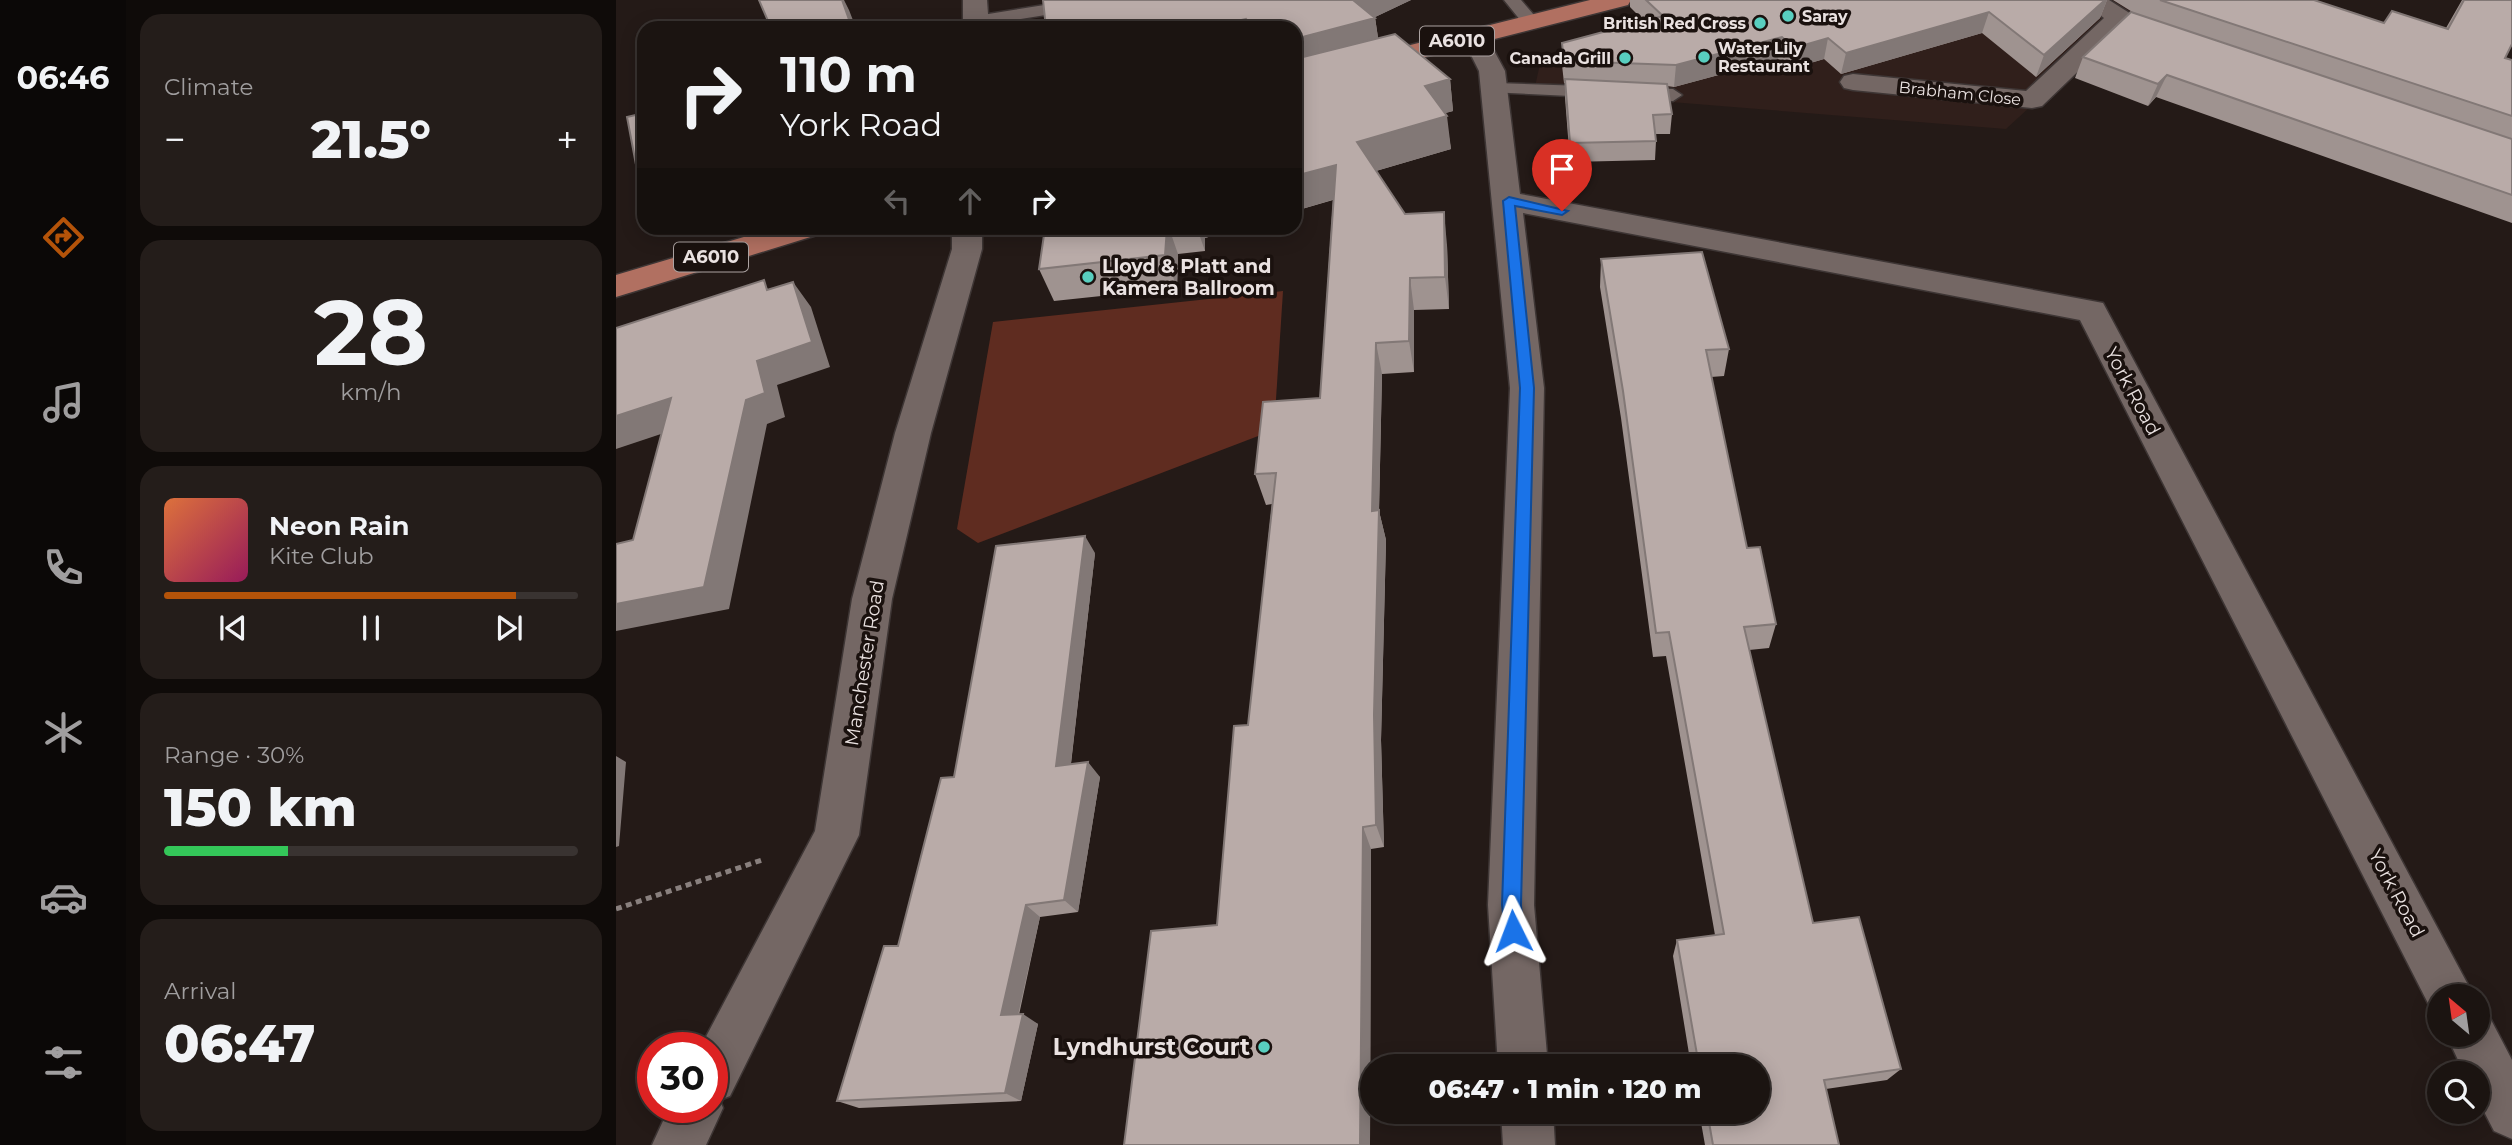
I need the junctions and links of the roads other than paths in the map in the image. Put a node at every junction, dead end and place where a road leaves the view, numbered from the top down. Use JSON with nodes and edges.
{"nodes":[{"id":1,"x":1108,"y":0,"type":"edge"},
{"id":2,"x":1512,"y":0,"type":"edge"},
{"id":3,"x":1619,"y":0,"type":"edge"},
{"id":4,"x":2092,"y":0,"type":"edge"},
{"id":5,"x":976,"y":16,"type":"edge"},
{"id":6,"x":2119,"y":18,"type":"junction"},
{"id":7,"x":1531,"y":22,"type":"junction"},
{"id":8,"x":1475,"y":37,"type":"junction"},
{"id":9,"x":2198,"y":48,"type":"edge"},
{"id":10,"x":1302,"y":80,"type":"edge"},
{"id":11,"x":1853,"y":82,"type":"edge"},
{"id":12,"x":1495,"y":88,"type":"junction"},
{"id":13,"x":1673,"y":95,"type":"edge"},
{"id":14,"x":1509,"y":201,"type":"junction"},
{"id":15,"x":783,"y":235,"type":"edge"},
{"id":16,"x":967,"y":235,"type":"edge"},
{"id":17,"x":616,"y":286,"type":"edge"},
{"id":18,"x":2444,"y":984,"type":"edge"},
{"id":19,"x":728,"y":1047,"type":"edge"},
{"id":20,"x":2477,"y":1047,"type":"edge"},
{"id":21,"x":1522,"y":1054,"type":"edge"},
{"id":22,"x":2512,"y":1113,"type":"edge"},
{"id":23,"x":689,"y":1123,"type":"edge"},
{"id":24,"x":1528,"y":1124,"type":"edge"},
{"id":25,"x":678,"y":1145,"type":"edge"},
{"id":26,"x":1529,"y":1145,"type":"edge"}],
"edges":[{"from":1,"to":5,"type":"lane"},
{"from":2,"to":7,"type":"lane"},
{"from":3,"to":7,"type":"highway","number":"A6010"},
{"from":4,"to":6,"type":"street"},
{"from":6,"to":9,"type":"street"},
{"from":6,"to":11,"type":"street","name":"Brabham Close"},
{"from":7,"to":8,"type":"highway","number":"A6010"},
{"from":8,"to":10,"type":"highway","number":"A6010"},
{"from":8,"to":12,"type":"street"},
{"from":12,"to":13,"type":"lane"},
{"from":12,"to":14,"type":"street"},
{"from":14,"to":18,"type":"street","name":"York Road"},
{"from":14,"to":21,"type":"street"},
{"from":15,"to":17,"type":"highway","number":"A6010"},
{"from":16,"to":19,"type":"street","name":"Manchester Road"},
{"from":20,"to":22,"type":"street"},
{"from":23,"to":25,"type":"street"},
{"from":24,"to":26,"type":"street"}]}
